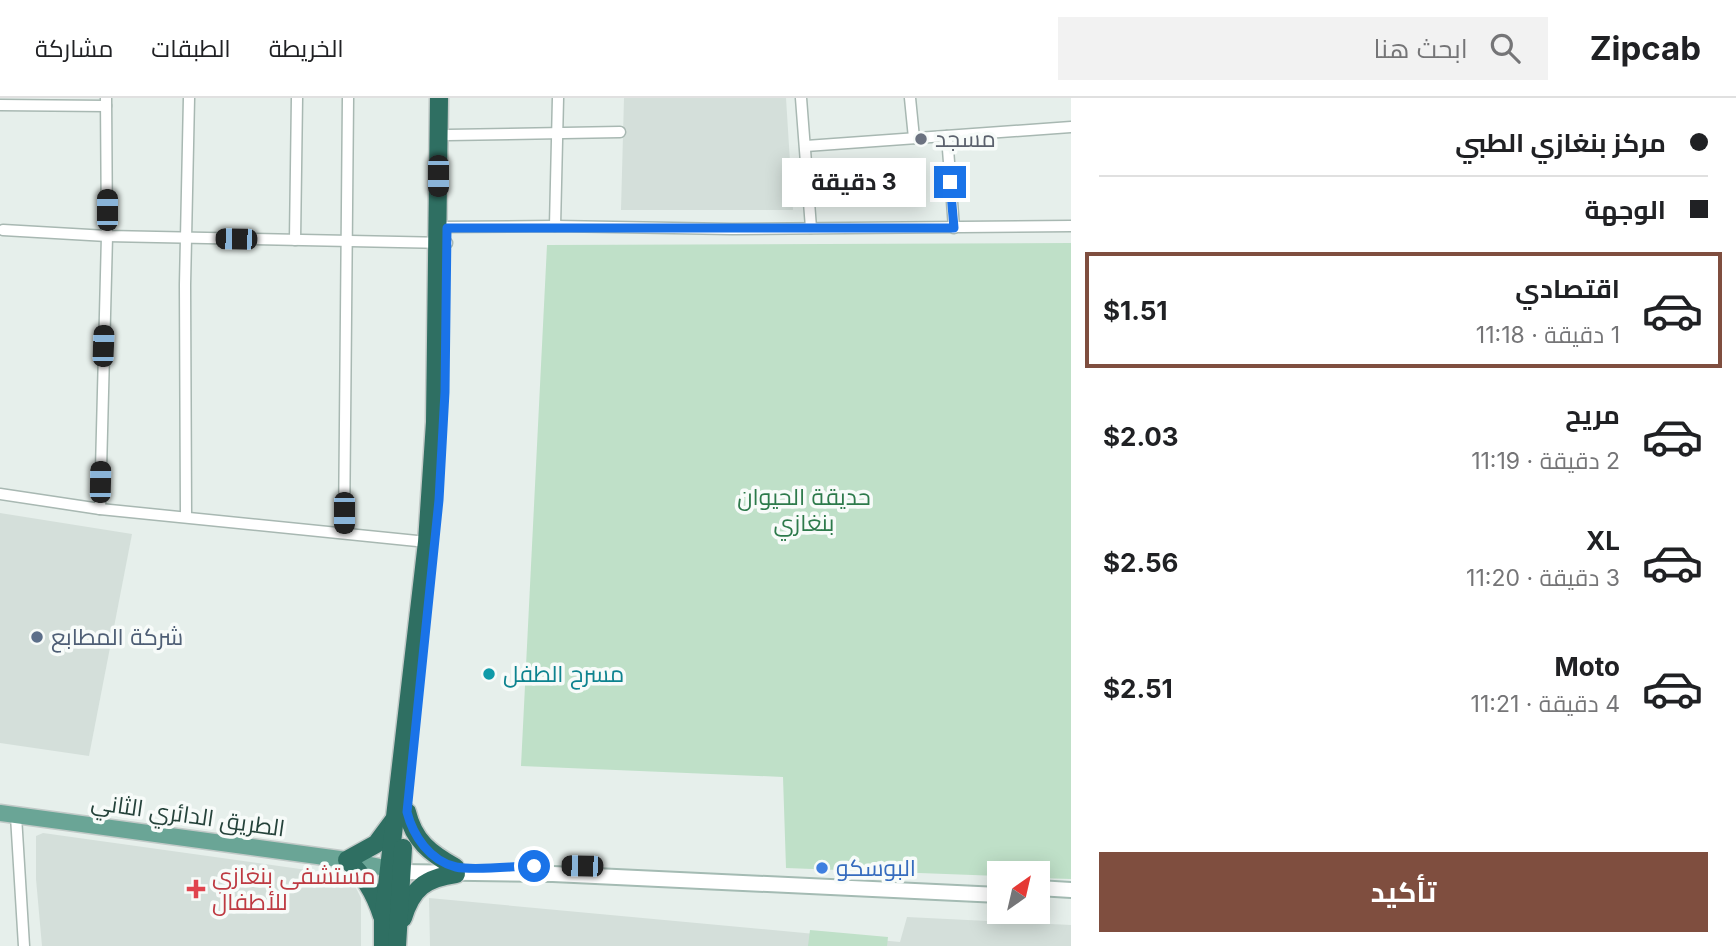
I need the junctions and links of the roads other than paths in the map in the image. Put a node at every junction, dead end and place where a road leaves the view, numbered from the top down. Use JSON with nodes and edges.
{"nodes":[{"id":1,"x":189,"y":98,"type":"edge"},
{"id":2,"x":297,"y":98,"type":"edge"},
{"id":3,"x":348,"y":98,"type":"edge"},
{"id":4,"x":439,"y":98,"type":"edge"},
{"id":5,"x":448,"y":98,"type":"edge"},
{"id":6,"x":558,"y":98,"type":"edge"},
{"id":7,"x":801,"y":98,"type":"edge"},
{"id":8,"x":910,"y":98,"type":"edge"},
{"id":9,"x":106,"y":102,"type":"edge"},
{"id":10,"x":0,"y":105,"type":"edge"},
{"id":11,"x":1071,"y":127,"type":"edge"},
{"id":12,"x":620,"y":132,"type":"dead end"},
{"id":13,"x":555,"y":134,"type":"junction"},
{"id":14,"x":448,"y":135,"type":"junction"},
{"id":15,"x":947,"y":136,"type":"junction"},
{"id":16,"x":914,"y":138,"type":"junction"},
{"id":17,"x":806,"y":146,"type":"junction"},
{"id":18,"x":555,"y":226,"type":"junction"},
{"id":19,"x":1071,"y":226,"type":"edge"},
{"id":20,"x":811,"y":228,"type":"junction"},
{"id":21,"x":954,"y":228,"type":"junction"},
{"id":22,"x":1,"y":230,"type":"edge"},
{"id":23,"x":442,"y":235,"type":"junction"},
{"id":24,"x":107,"y":236,"type":"junction"},
{"id":25,"x":187,"y":238,"type":"junction"},
{"id":26,"x":295,"y":240,"type":"junction"},
{"id":27,"x":345,"y":241,"type":"junction"},
{"id":28,"x":0,"y":494,"type":"edge"},
{"id":29,"x":100,"y":509,"type":"junction"},
{"id":30,"x":186,"y":516,"type":"junction"},
{"id":31,"x":344,"y":533,"type":"junction"},
{"id":32,"x":427,"y":542,"type":"junction"},
{"id":33,"x":8,"y":814,"type":"edge"},
{"id":34,"x":401,"y":815,"type":"junction"},
{"id":35,"x":347,"y":860,"type":"junction"},
{"id":36,"x":395,"y":867,"type":"junction"},
{"id":37,"x":456,"y":870,"type":"junction"},
{"id":38,"x":987,"y":885,"type":"edge"},
{"id":39,"x":1050,"y":889,"type":"edge"},
{"id":40,"x":1071,"y":890,"type":"edge"},
{"id":41,"x":987,"y":894,"type":"edge"},
{"id":42,"x":1050,"y":898,"type":"edge"},
{"id":43,"x":1071,"y":899,"type":"edge"},
{"id":44,"x":383,"y":920,"type":"junction"},
{"id":45,"x":392,"y":943,"type":"edge"},
{"id":46,"x":24,"y":946,"type":"edge"}],
"edges":[{"from":1,"to":25,"type":"street"},
{"from":2,"to":26,"type":"street"},
{"from":3,"to":27,"type":"street"},
{"from":4,"to":23,"type":"highway"},
{"from":5,"to":14,"type":"highway"},
{"from":6,"to":13,"type":"street"},
{"from":7,"to":17,"type":"street"},
{"from":8,"to":16,"type":"street"},
{"from":9,"to":10,"type":"street"},
{"from":9,"to":24,"type":"street"},
{"from":11,"to":15,"type":"street"},
{"from":12,"to":13,"type":"street"},
{"from":13,"to":14,"type":"street"},
{"from":13,"to":18,"type":"street"},
{"from":14,"to":23,"type":"highway"},
{"from":15,"to":16,"type":"street"},
{"from":15,"to":21,"type":"street"},
{"from":16,"to":17,"type":"street"},
{"from":17,"to":20,"type":"street"},
{"from":18,"to":20,"type":"street"},
{"from":18,"to":23,"type":"street"},
{"from":19,"to":21,"type":"street"},
{"from":20,"to":21,"type":"street"},
{"from":22,"to":24,"type":"street"},
{"from":23,"to":27,"type":"street"},
{"from":23,"to":32,"type":"highway"},
{"from":23,"to":34,"type":"highway"},
{"from":24,"to":25,"type":"street"},
{"from":24,"to":29,"type":"street"},
{"from":25,"to":26,"type":"street"},
{"from":25,"to":30,"type":"street"},
{"from":26,"to":27,"type":"street"},
{"from":27,"to":31,"type":"street"},
{"from":28,"to":29,"type":"street"},
{"from":29,"to":30,"type":"street"},
{"from":30,"to":31,"type":"street"},
{"from":31,"to":32,"type":"street"},
{"from":32,"to":34,"type":"highway"},
{"from":33,"to":35,"type":"main road","name":"الطريق الدائري الثاني"},
{"from":33,"to":46,"type":"street"},
{"from":34,"to":35,"type":"highway"},
{"from":34,"to":36,"type":"highway"},
{"from":34,"to":37,"type":"highway"},
{"from":35,"to":36,"type":"main road","name":"الطريق الدائري الثاني"},
{"from":35,"to":44,"type":"highway"},
{"from":36,"to":37,"type":"main road"},
{"from":36,"to":44,"type":"highway"},
{"from":36,"to":45,"type":"highway"},
{"from":37,"to":38,"type":"main road"},
{"from":37,"to":41,"type":"main road"},
{"from":37,"to":45,"type":"highway"},
{"from":39,"to":40,"type":"main road"},
{"from":42,"to":43,"type":"main road"},
{"from":44,"to":45,"type":"highway"}]}
